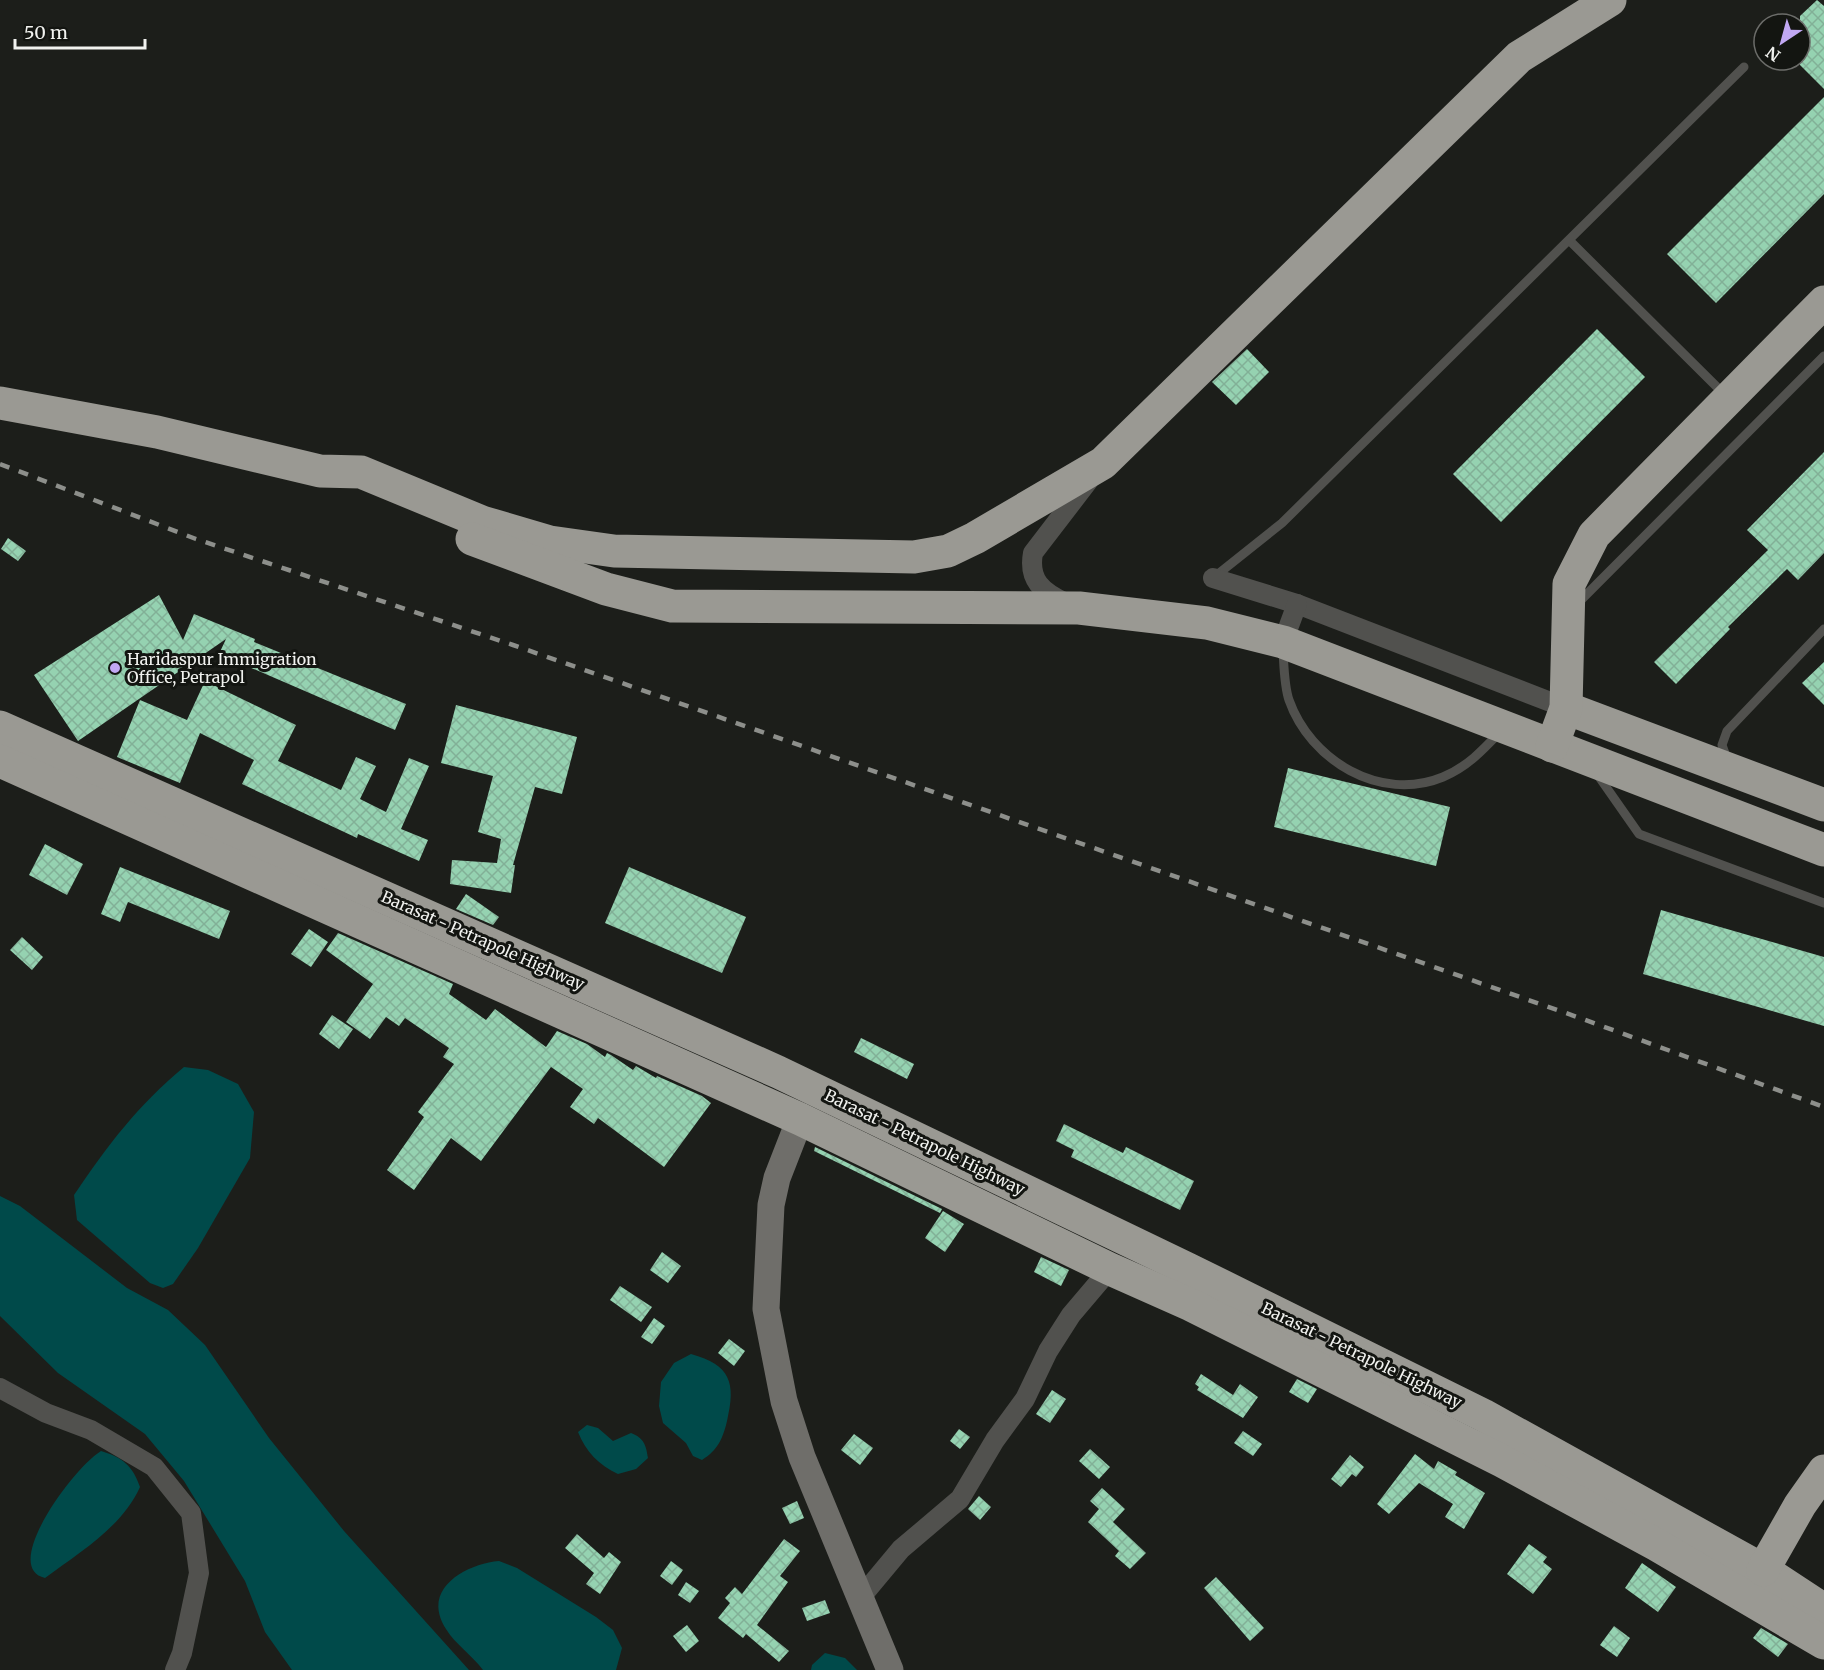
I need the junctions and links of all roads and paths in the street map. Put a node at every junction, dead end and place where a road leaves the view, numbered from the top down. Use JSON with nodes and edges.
{"nodes":[{"id":1,"x":1610,"y":0,"type":"edge"},
{"id":2,"x":1743,"y":67,"type":"dead end"},
{"id":3,"x":1570,"y":241,"type":"junction"},
{"id":4,"x":1824,"y":302,"type":"edge"},
{"id":5,"x":1824,"y":356,"type":"edge"},
{"id":6,"x":1728,"y":399,"type":"junction"},
{"id":7,"x":0,"y":403,"type":"edge"},
{"id":8,"x":1103,"y":463,"type":"junction"},
{"id":9,"x":320,"y":471,"type":"junction"},
{"id":10,"x":1213,"y":578,"type":"joint"},
{"id":11,"x":1297,"y":604,"type":"junction"},
{"id":12,"x":1080,"y":608,"type":"junction"},
{"id":13,"x":1568,"y":613,"type":"junction"},
{"id":14,"x":1824,"y":628,"type":"edge"},
{"id":15,"x":1283,"y":642,"type":"junction"},
{"id":16,"x":1566,"y":708,"type":"junction"},
{"id":17,"x":0,"y":727,"type":"edge"},
{"id":18,"x":1504,"y":728,"type":"junction"},
{"id":19,"x":1552,"y":746,"type":"junction"},
{"id":20,"x":1587,"y":760,"type":"junction"},
{"id":21,"x":0,"y":761,"type":"edge"},
{"id":22,"x":1734,"y":770,"type":"junction"},
{"id":23,"x":1824,"y":805,"type":"edge"},
{"id":24,"x":1824,"y":850,"type":"edge"},
{"id":25,"x":1824,"y":903,"type":"edge"},
{"id":26,"x":800,"y":1119,"type":"junction"},
{"id":27,"x":1110,"y":1269,"type":"junction"},
{"id":28,"x":0,"y":1388,"type":"edge"},
{"id":29,"x":1824,"y":1471,"type":"edge"},
{"id":30,"x":1812,"y":1504,"type":"edge"},
{"id":31,"x":1763,"y":1570,"type":"junction"},
{"id":32,"x":861,"y":1597,"type":"junction"},
{"id":33,"x":1824,"y":1610,"type":"edge"},
{"id":34,"x":1824,"y":1643,"type":"edge"},
{"id":35,"x":175,"y":1670,"type":"edge"},
{"id":36,"x":890,"y":1670,"type":"edge"}],
"edges":[{"from":1,"to":8,"type":"highway"},
{"from":2,"to":3,"type":"lane"},
{"from":3,"to":6,"type":"lane"},
{"from":3,"to":10,"type":"lane"},
{"from":4,"to":6,"type":"highway"},
{"from":5,"to":13,"type":"lane"},
{"from":6,"to":13,"type":"highway"},
{"from":7,"to":9,"type":"highway"},
{"from":8,"to":9,"type":"highway"},
{"from":8,"to":12,"type":"street"},
{"from":9,"to":12,"type":"highway"},
{"from":10,"to":11,"type":"street"},
{"from":11,"to":15,"type":"street"},
{"from":11,"to":16,"type":"street"},
{"from":12,"to":15,"type":"highway"},
{"from":13,"to":16,"type":"highway"},
{"from":14,"to":22,"type":"lane"},
{"from":15,"to":18,"type":"highway"},
{"from":15,"to":18,"type":"lane"},
{"from":16,"to":19,"type":"highway"},
{"from":16,"to":22,"type":"highway"},
{"from":17,"to":31,"type":"highway","name":"Barasat - Petrapole Highway"},
{"from":18,"to":19,"type":"highway"},
{"from":19,"to":20,"type":"highway"},
{"from":20,"to":24,"type":"highway"},
{"from":20,"to":25,"type":"lane"},
{"from":21,"to":26,"type":"highway","name":"Barasat - Petrapole Highway"},
{"from":22,"to":23,"type":"highway"},
{"from":26,"to":27,"type":"highway","name":"Barasat - Petrapole Highway"},
{"from":26,"to":32,"type":"street"},
{"from":27,"to":32,"type":"street"},
{"from":27,"to":34,"type":"highway","name":"Barasat - Petrapole Highway"},
{"from":28,"to":35,"type":"street"},
{"from":29,"to":30,"type":"highway"},
{"from":30,"to":31,"type":"highway"},
{"from":31,"to":33,"type":"highway","name":"Barasat - Petrapole Highway"},
{"from":32,"to":36,"type":"street"}]}
